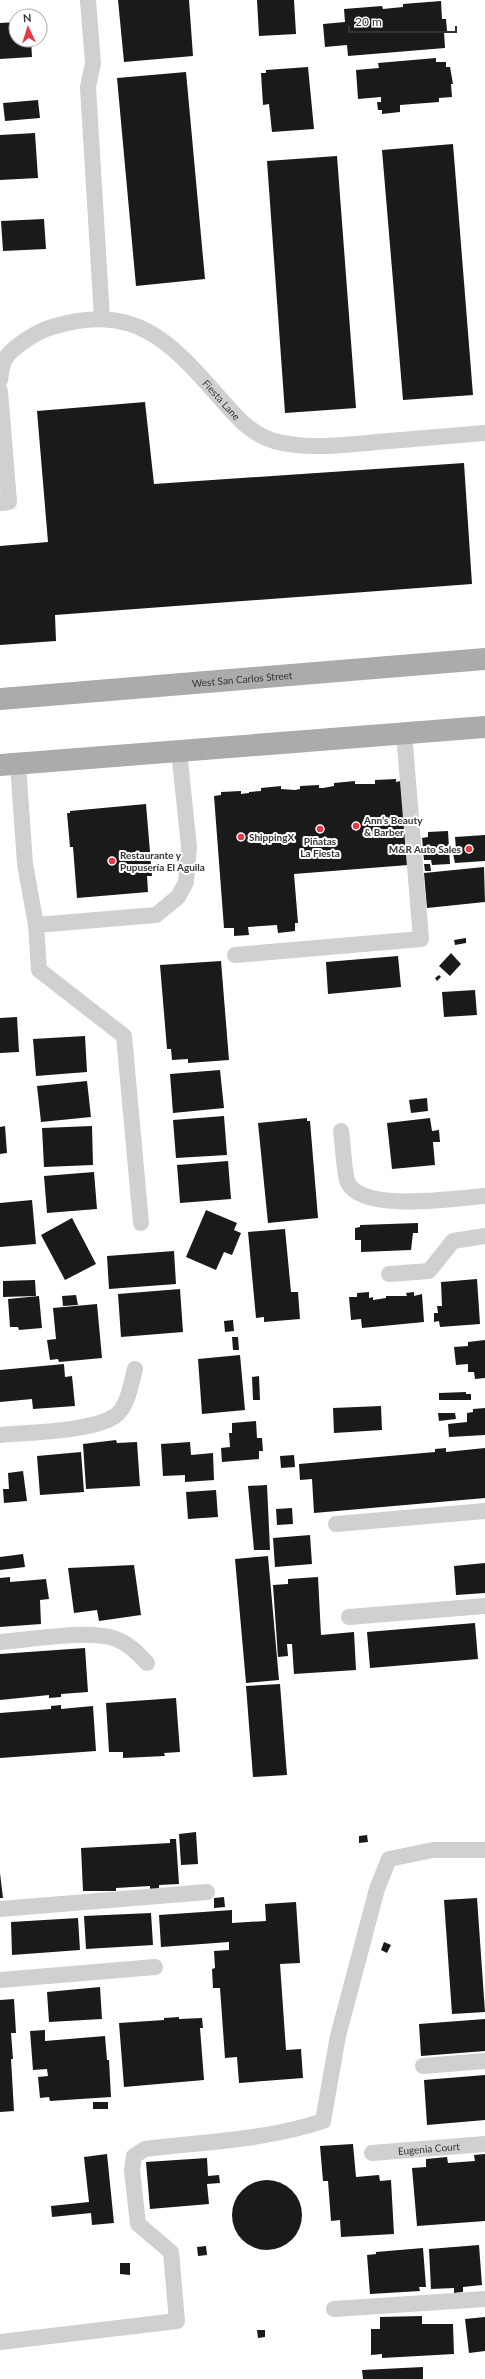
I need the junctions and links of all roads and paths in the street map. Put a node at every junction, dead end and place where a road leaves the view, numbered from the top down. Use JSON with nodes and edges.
{"nodes":[{"id":1,"x":88,"y":0,"type":"edge"},
{"id":2,"x":102,"y":318,"type":"junction"},
{"id":3,"x":0,"y":380,"type":"edge"},
{"id":4,"x":0,"y":391,"type":"edge"},
{"id":5,"x":485,"y":433,"type":"edge"},
{"id":6,"x":0,"y":503,"type":"edge"},
{"id":7,"x":485,"y":659,"type":"edge"},
{"id":8,"x":0,"y":699,"type":"edge"},
{"id":9,"x":485,"y":727,"type":"edge"},
{"id":10,"x":404,"y":733,"type":"junction"},
{"id":11,"x":179,"y":751,"type":"junction"},
{"id":12,"x":9,"y":764,"type":"edge"},
{"id":13,"x":36,"y":925,"type":"junction"},
{"id":14,"x":236,"y":955,"type":"dead end"},
{"id":15,"x":341,"y":1131,"type":"dead end"},
{"id":16,"x":485,"y":1196,"type":"edge"},
{"id":17,"x":141,"y":1223,"type":"dead end"},
{"id":18,"x":485,"y":1236,"type":"edge"},
{"id":19,"x":389,"y":1274,"type":"dead end"},
{"id":20,"x":135,"y":1369,"type":"dead end"},
{"id":21,"x":0,"y":1434,"type":"edge"},
{"id":22,"x":485,"y":1511,"type":"edge"},
{"id":23,"x":336,"y":1524,"type":"dead end"},
{"id":24,"x":485,"y":1606,"type":"edge"},
{"id":25,"x":349,"y":1617,"type":"dead end"},
{"id":26,"x":0,"y":1642,"type":"edge"},
{"id":27,"x":147,"y":1663,"type":"dead end"},
{"id":28,"x":485,"y":1850,"type":"edge"},
{"id":29,"x":208,"y":1892,"type":"dead end"},
{"id":30,"x":0,"y":1909,"type":"edge"},
{"id":31,"x":155,"y":1967,"type":"dead end"},
{"id":32,"x":0,"y":1980,"type":"edge"},
{"id":33,"x":485,"y":2061,"type":"edge"},
{"id":34,"x":423,"y":2066,"type":"dead end"},
{"id":35,"x":485,"y":2144,"type":"edge"},
{"id":36,"x":372,"y":2153,"type":"dead end"},
{"id":37,"x":485,"y":2299,"type":"edge"},
{"id":38,"x":334,"y":2309,"type":"dead end"},
{"id":39,"x":0,"y":2342,"type":"edge"}],
"edges":[{"from":1,"to":2,"type":"lane"},
{"from":2,"to":3,"type":"lane","name":"Fiesta Lane"},
{"from":2,"to":5,"type":"lane","name":"Fiesta Lane"},
{"from":4,"to":6,"type":"lane"},
{"from":7,"to":8,"type":"main road","name":"West San Carlos Street"},
{"from":9,"to":10,"type":"main road"},
{"from":10,"to":11,"type":"main road"},
{"from":10,"to":14,"type":"lane"},
{"from":11,"to":12,"type":"main road"},
{"from":11,"to":13,"type":"lane"},
{"from":12,"to":13,"type":"lane"},
{"from":13,"to":17,"type":"lane"},
{"from":15,"to":16,"type":"lane"},
{"from":18,"to":19,"type":"lane"},
{"from":20,"to":21,"type":"lane"},
{"from":22,"to":23,"type":"lane"},
{"from":24,"to":25,"type":"lane"},
{"from":26,"to":27,"type":"lane"},
{"from":28,"to":39,"type":"lane"},
{"from":29,"to":30,"type":"lane"},
{"from":31,"to":32,"type":"lane"},
{"from":33,"to":34,"type":"lane"},
{"from":35,"to":36,"type":"lane","name":"Eugenia Court"},
{"from":37,"to":38,"type":"lane"}]}
